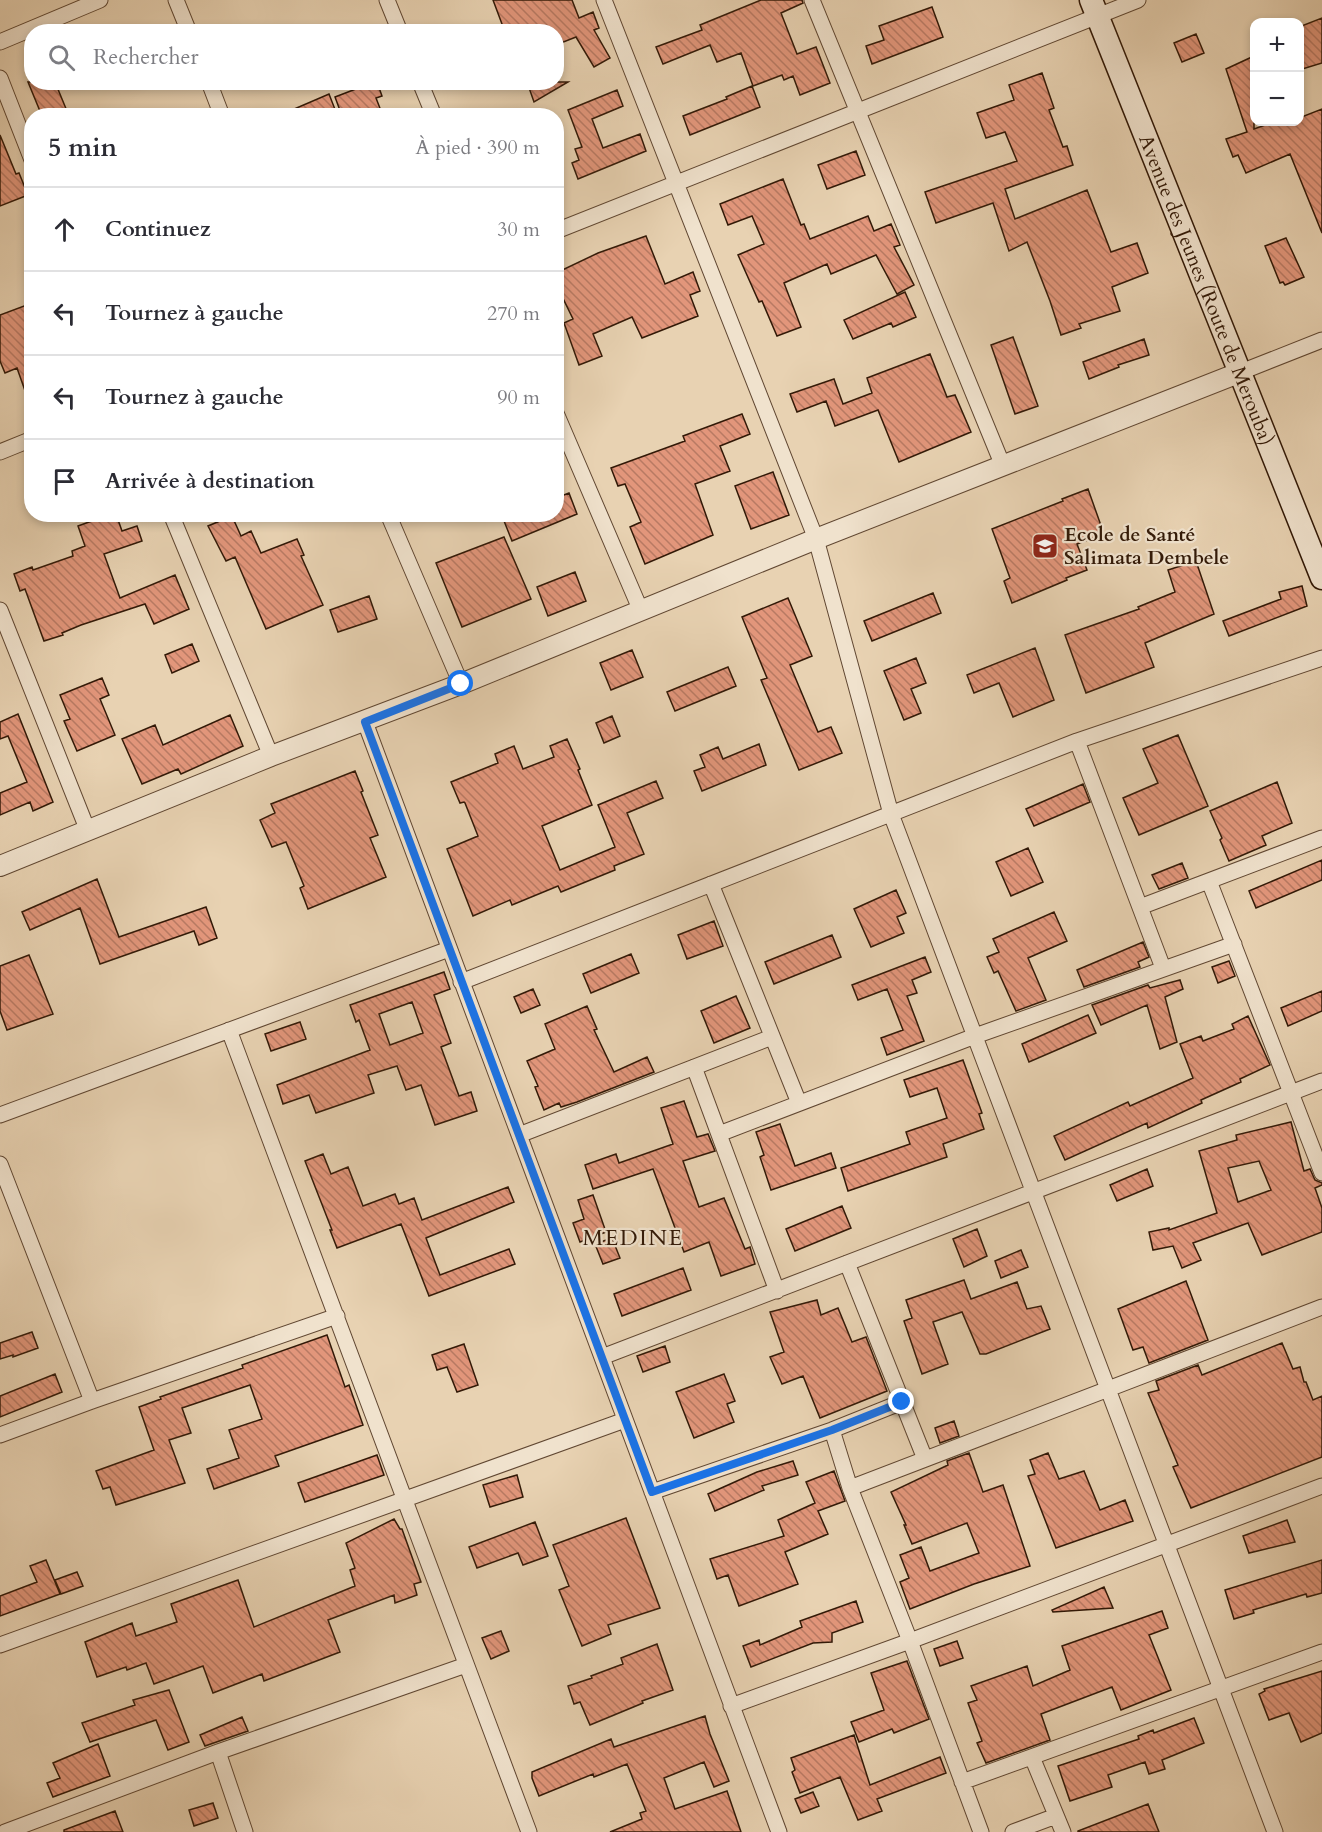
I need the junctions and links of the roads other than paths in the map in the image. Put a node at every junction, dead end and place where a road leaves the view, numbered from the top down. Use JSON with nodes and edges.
{"nodes":[{"id":1,"x":100,"y":0,"type":"edge"},
{"id":2,"x":176,"y":0,"type":"edge"},
{"id":3,"x":387,"y":0,"type":"edge"},
{"id":4,"x":604,"y":0,"type":"edge"},
{"id":5,"x":812,"y":0,"type":"edge"},
{"id":6,"x":1138,"y":0,"type":"edge"},
{"id":7,"x":1094,"y":8,"type":"edge"},
{"id":8,"x":43,"y":24,"type":"edge"},
{"id":9,"x":186,"y":24,"type":"edge"},
{"id":10,"x":397,"y":24,"type":"edge"},
{"id":11,"x":24,"y":32,"type":"edge"},
{"id":12,"x":0,"y":42,"type":"edge"},
{"id":13,"x":0,"y":78,"type":"edge"},
{"id":14,"x":212,"y":90,"type":"edge"},
{"id":15,"x":423,"y":90,"type":"edge"},
{"id":16,"x":219,"y":108,"type":"edge"},
{"id":17,"x":431,"y":108,"type":"edge"},
{"id":18,"x":856,"y":112,"type":"junction"},
{"id":19,"x":24,"y":140,"type":"edge"},
{"id":20,"x":675,"y":184,"type":"junction"},
{"id":21,"x":564,"y":228,"type":"edge"},
{"id":22,"x":1322,"y":340,"type":"edge"},
{"id":23,"x":1241,"y":372,"type":"junction"},
{"id":24,"x":564,"y":432,"type":"edge"},
{"id":25,"x":24,"y":442,"type":"edge"},
{"id":26,"x":0,"y":452,"type":"edge"},
{"id":27,"x":1003,"y":466,"type":"junction"},
{"id":28,"x":174,"y":522,"type":"edge"},
{"id":29,"x":391,"y":522,"type":"edge"},
{"id":30,"x":816,"y":539,"type":"junction"},
{"id":31,"x":1322,"y":578,"type":"edge"},
{"id":32,"x":0,"y":610,"type":"edge"},
{"id":33,"x":641,"y":611,"type":"junction"},
{"id":34,"x":1322,"y":658,"type":"edge"},
{"id":35,"x":461,"y":684,"type":"junction"},
{"id":36,"x":365,"y":722,"type":"junction"},
{"id":37,"x":1077,"y":741,"type":"junction"},
{"id":38,"x":271,"y":756,"type":"junction"},
{"id":39,"x":891,"y":814,"type":"junction"},
{"id":40,"x":88,"y":831,"type":"junction"},
{"id":41,"x":1322,"y":838,"type":"edge"},
{"id":42,"x":0,"y":866,"type":"edge"},
{"id":43,"x":1209,"y":881,"type":"junction"},
{"id":44,"x":711,"y":884,"type":"junction"},
{"id":45,"x":1140,"y":907,"type":"junction"},
{"id":46,"x":1234,"y":944,"type":"junction"},
{"id":47,"x":449,"y":949,"type":"junction"},
{"id":48,"x":1163,"y":968,"type":"junction"},
{"id":49,"x":461,"y":982,"type":"junction"},
{"id":50,"x":229,"y":1030,"type":"junction"},
{"id":51,"x":975,"y":1036,"type":"junction"},
{"id":52,"x":772,"y":1037,"type":"junction"},
{"id":53,"x":694,"y":1067,"type":"junction"},
{"id":54,"x":1322,"y":1081,"type":"edge"},
{"id":55,"x":1292,"y":1092,"type":"junction"},
{"id":56,"x":799,"y":1103,"type":"junction"},
{"id":57,"x":0,"y":1115,"type":"edge"},
{"id":58,"x":719,"y":1134,"type":"junction"},
{"id":59,"x":519,"y":1135,"type":"junction"},
{"id":60,"x":0,"y":1164,"type":"edge"},
{"id":61,"x":1322,"y":1173,"type":"edge"},
{"id":62,"x":1034,"y":1191,"type":"junction"},
{"id":63,"x":847,"y":1263,"type":"junction"},
{"id":64,"x":777,"y":1291,"type":"junction"},
{"id":65,"x":1322,"y":1307,"type":"edge"},
{"id":66,"x":337,"y":1316,"type":"junction"},
{"id":67,"x":602,"y":1357,"type":"junction"},
{"id":68,"x":1108,"y":1390,"type":"junction"},
{"id":69,"x":92,"y":1401,"type":"junction"},
{"id":70,"x":902,"y":1402,"type":"junction"},
{"id":71,"x":625,"y":1420,"type":"junction"},
{"id":72,"x":832,"y":1430,"type":"junction"},
{"id":73,"x":0,"y":1435,"type":"edge"},
{"id":74,"x":925,"y":1459,"type":"junction"},
{"id":75,"x":1322,"y":1486,"type":"edge"},
{"id":76,"x":850,"y":1488,"type":"junction"},
{"id":77,"x":652,"y":1492,"type":"junction"},
{"id":78,"x":404,"y":1500,"type":"junction"},
{"id":79,"x":1167,"y":1545,"type":"junction"},
{"id":80,"x":910,"y":1641,"type":"junction"},
{"id":81,"x":0,"y":1645,"type":"edge"},
{"id":82,"x":1322,"y":1652,"type":"edge"},
{"id":83,"x":466,"y":1665,"type":"junction"},
{"id":84,"x":1221,"y":1689,"type":"junction"},
{"id":85,"x":732,"y":1706,"type":"junction"},
{"id":86,"x":218,"y":1752,"type":"junction"},
{"id":87,"x":1032,"y":1757,"type":"junction"},
{"id":88,"x":962,"y":1782,"type":"junction"},
{"id":89,"x":1056,"y":1816,"type":"junction"},
{"id":90,"x":5,"y":1832,"type":"edge"},
{"id":91,"x":246,"y":1832,"type":"edge"},
{"id":92,"x":529,"y":1832,"type":"edge"},
{"id":93,"x":779,"y":1832,"type":"edge"},
{"id":94,"x":981,"y":1832,"type":"edge"},
{"id":95,"x":1013,"y":1832,"type":"edge"},
{"id":96,"x":1063,"y":1832,"type":"edge"},
{"id":97,"x":1275,"y":1832,"type":"edge"}],
"edges":[{"from":1,"to":8,"type":"street"},
{"from":2,"to":9,"type":"street"},
{"from":3,"to":10,"type":"street"},
{"from":4,"to":20,"type":"street"},
{"from":5,"to":18,"type":"street"},
{"from":6,"to":7,"type":"street"},
{"from":7,"to":18,"type":"street"},
{"from":7,"to":23,"type":"main road","name":"Avenue des Jeunes (Route de Merouba)"},
{"from":11,"to":12,"type":"street"},
{"from":13,"to":19,"type":"street"},
{"from":14,"to":16,"type":"street"},
{"from":15,"to":17,"type":"street"},
{"from":18,"to":20,"type":"street"},
{"from":18,"to":27,"type":"street"},
{"from":20,"to":21,"type":"street"},
{"from":20,"to":30,"type":"street"},
{"from":22,"to":23,"type":"street"},
{"from":23,"to":27,"type":"street"},
{"from":23,"to":31,"type":"main road","name":"Avenue des Jeunes (Route de Merouba)"},
{"from":24,"to":33,"type":"street"},
{"from":25,"to":26,"type":"street"},
{"from":27,"to":30,"type":"street"},
{"from":28,"to":38,"type":"street"},
{"from":29,"to":35,"type":"street"},
{"from":30,"to":33,"type":"street"},
{"from":30,"to":39,"type":"street"},
{"from":32,"to":40,"type":"street"},
{"from":33,"to":35,"type":"street"},
{"from":34,"to":37,"type":"street"},
{"from":35,"to":36,"type":"street"},
{"from":36,"to":38,"type":"street"},
{"from":36,"to":47,"type":"street"},
{"from":37,"to":39,"type":"street"},
{"from":37,"to":45,"type":"street"},
{"from":38,"to":40,"type":"street"},
{"from":39,"to":44,"type":"street"},
{"from":39,"to":51,"type":"street"},
{"from":40,"to":42,"type":"street"},
{"from":41,"to":43,"type":"street"},
{"from":43,"to":45,"type":"street"},
{"from":43,"to":46,"type":"street"},
{"from":44,"to":49,"type":"street"},
{"from":44,"to":52,"type":"street"},
{"from":45,"to":48,"type":"street"},
{"from":46,"to":48,"type":"street"},
{"from":46,"to":55,"type":"street"},
{"from":47,"to":49,"type":"street"},
{"from":47,"to":50,"type":"street"},
{"from":48,"to":51,"type":"street"},
{"from":49,"to":59,"type":"street"},
{"from":50,"to":57,"type":"street"},
{"from":50,"to":66,"type":"street"},
{"from":51,"to":56,"type":"street"},
{"from":51,"to":62,"type":"street"},
{"from":52,"to":53,"type":"street"},
{"from":52,"to":56,"type":"street"},
{"from":53,"to":58,"type":"street"},
{"from":53,"to":59,"type":"street"},
{"from":54,"to":55,"type":"street"},
{"from":55,"to":61,"type":"street"},
{"from":55,"to":62,"type":"street"},
{"from":56,"to":58,"type":"street"},
{"from":58,"to":64,"type":"street"},
{"from":59,"to":67,"type":"street"},
{"from":60,"to":69,"type":"street"},
{"from":62,"to":63,"type":"street"},
{"from":62,"to":68,"type":"street"},
{"from":63,"to":64,"type":"street"},
{"from":63,"to":70,"type":"street"},
{"from":64,"to":67,"type":"street"},
{"from":65,"to":68,"type":"street"},
{"from":66,"to":69,"type":"street"},
{"from":66,"to":78,"type":"street"},
{"from":67,"to":71,"type":"street"},
{"from":68,"to":74,"type":"street"},
{"from":68,"to":79,"type":"street"},
{"from":69,"to":73,"type":"street"},
{"from":70,"to":72,"type":"street"},
{"from":70,"to":74,"type":"street"},
{"from":71,"to":77,"type":"street"},
{"from":71,"to":78,"type":"street"},
{"from":72,"to":76,"type":"street"},
{"from":72,"to":77,"type":"street"},
{"from":74,"to":76,"type":"street"},
{"from":75,"to":79,"type":"street"},
{"from":76,"to":80,"type":"street"},
{"from":77,"to":85,"type":"street"},
{"from":78,"to":81,"type":"street"},
{"from":78,"to":83,"type":"street"},
{"from":79,"to":80,"type":"street"},
{"from":79,"to":84,"type":"street"},
{"from":80,"to":85,"type":"street"},
{"from":80,"to":88,"type":"street"},
{"from":82,"to":84,"type":"street"},
{"from":83,"to":86,"type":"street"},
{"from":83,"to":92,"type":"street"},
{"from":84,"to":87,"type":"street"},
{"from":84,"to":97,"type":"street"},
{"from":85,"to":93,"type":"street"},
{"from":86,"to":90,"type":"street"},
{"from":86,"to":91,"type":"street"},
{"from":87,"to":88,"type":"street"},
{"from":87,"to":89,"type":"street"},
{"from":88,"to":94,"type":"street"},
{"from":89,"to":95,"type":"street"},
{"from":89,"to":96,"type":"street"}]}
